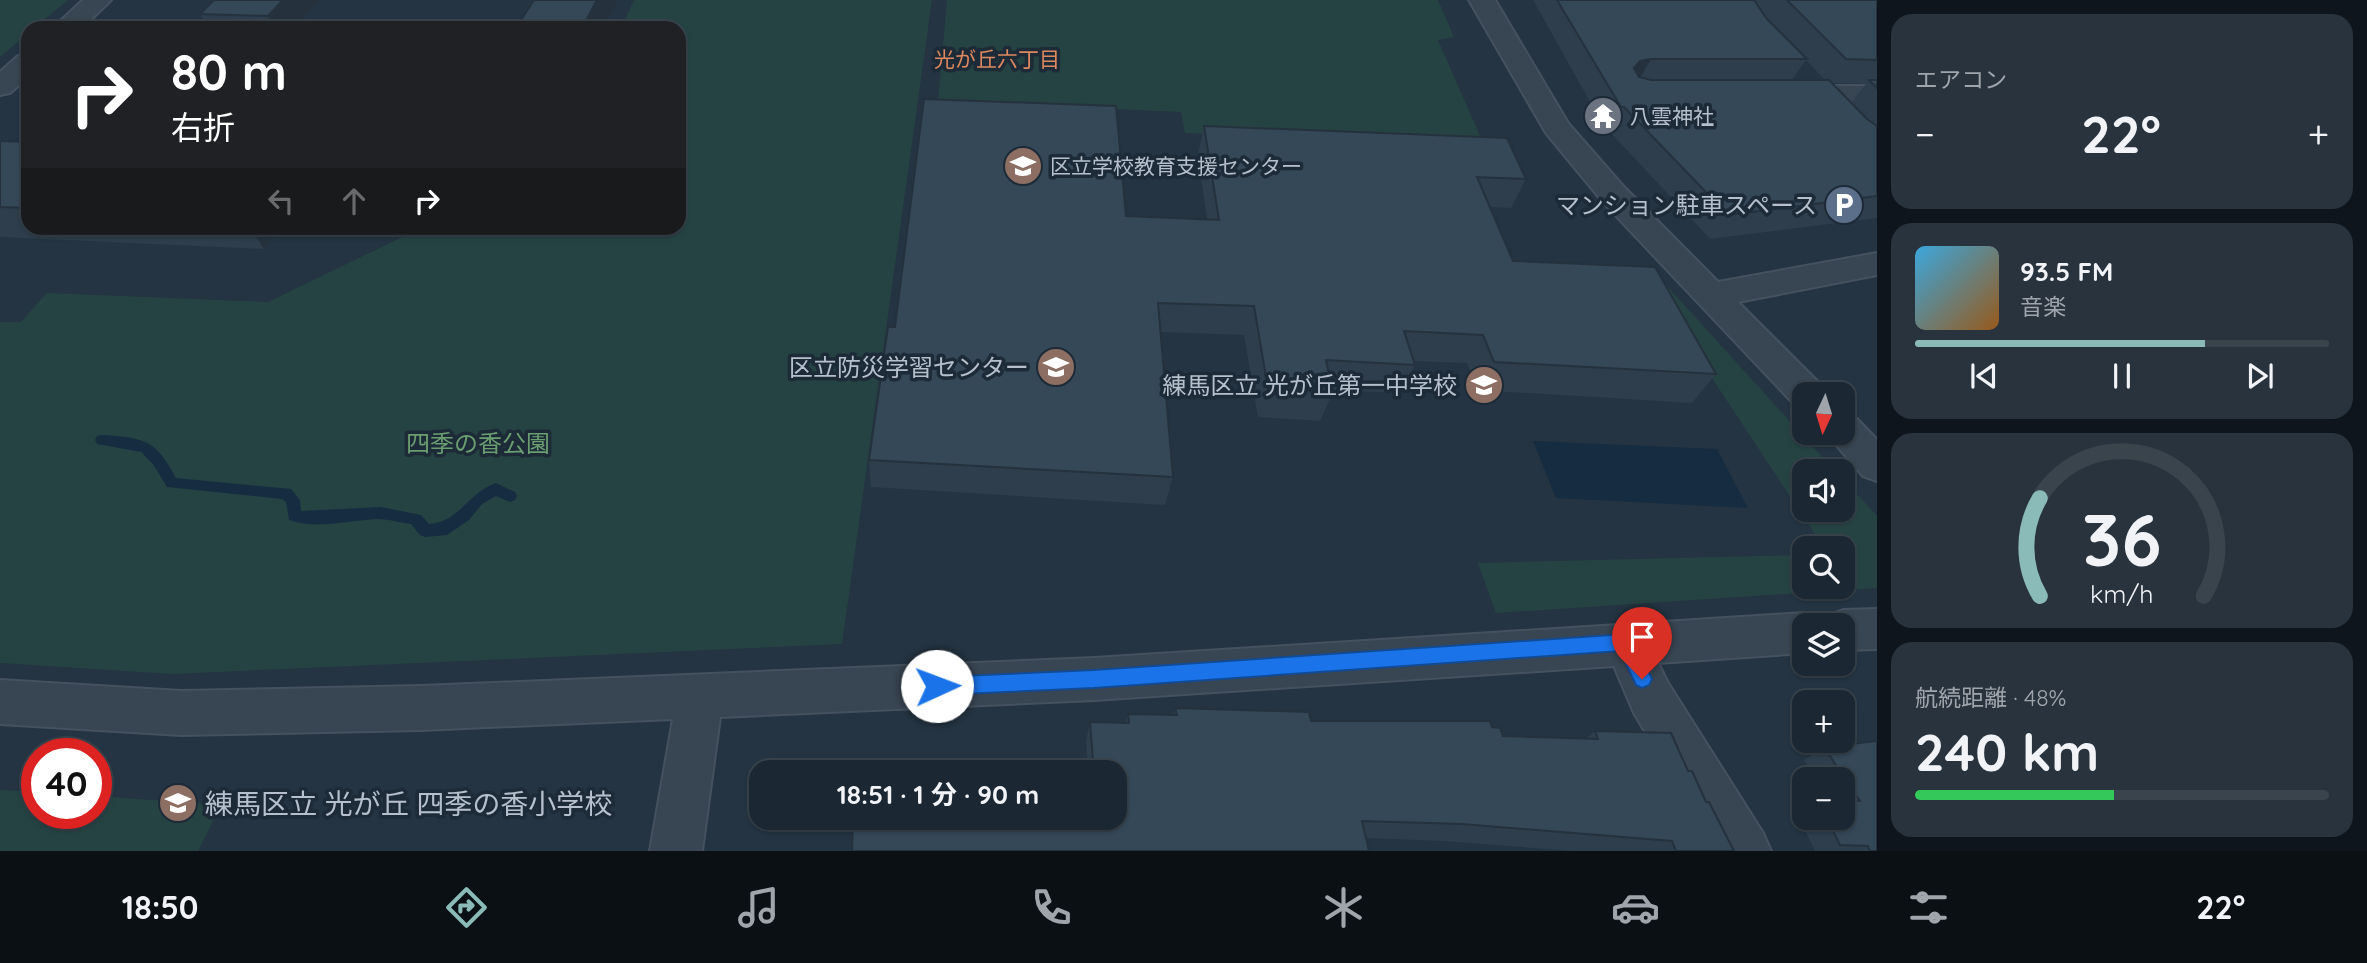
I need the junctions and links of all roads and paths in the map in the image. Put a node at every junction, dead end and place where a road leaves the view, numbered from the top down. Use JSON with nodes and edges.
{"nodes":[{"id":1,"x":98,"y":0,"type":"edge"},
{"id":2,"x":1482,"y":0,"type":"edge"},
{"id":3,"x":74,"y":21,"type":"edge"},
{"id":4,"x":1792,"y":65,"type":"edge"},
{"id":5,"x":21,"y":68,"type":"edge"},
{"id":6,"x":0,"y":87,"type":"edge"},
{"id":7,"x":1877,"y":94,"type":"edge"},
{"id":8,"x":1768,"y":95,"type":"edge"},
{"id":9,"x":1821,"y":95,"type":"junction"},
{"id":10,"x":1846,"y":121,"type":"edge"},
{"id":11,"x":1877,"y":264,"type":"edge"},
{"id":12,"x":1710,"y":295,"type":"junction"},
{"id":13,"x":1795,"y":382,"type":"edge"},
{"id":14,"x":1855,"y":442,"type":"edge"},
{"id":15,"x":1877,"y":465,"type":"edge"},
{"id":16,"x":1877,"y":629,"type":"edge"},
{"id":17,"x":1855,"y":630,"type":"edge"},
{"id":18,"x":1792,"y":634,"type":"edge"},
{"id":19,"x":1626,"y":642,"type":"junction"},
{"id":20,"x":700,"y":695,"type":"junction"},
{"id":21,"x":0,"y":702,"type":"edge"},
{"id":22,"x":676,"y":851,"type":"edge"},
{"id":23,"x":1745,"y":851,"type":"edge"}],
"edges":[{"from":1,"to":3,"type":"street"},
{"from":2,"to":12,"type":"street"},
{"from":4,"to":9,"type":"street"},
{"from":5,"to":6,"type":"street"},
{"from":7,"to":9,"type":"street"},
{"from":8,"to":9,"type":"street"},
{"from":9,"to":10,"type":"street"},
{"from":11,"to":12,"type":"street"},
{"from":12,"to":13,"type":"street"},
{"from":14,"to":15,"type":"street"},
{"from":16,"to":17,"type":"street"},
{"from":18,"to":19,"type":"street"},
{"from":19,"to":20,"type":"street"},
{"from":19,"to":23,"type":"street"},
{"from":20,"to":21,"type":"street"},
{"from":20,"to":22,"type":"street"}]}
